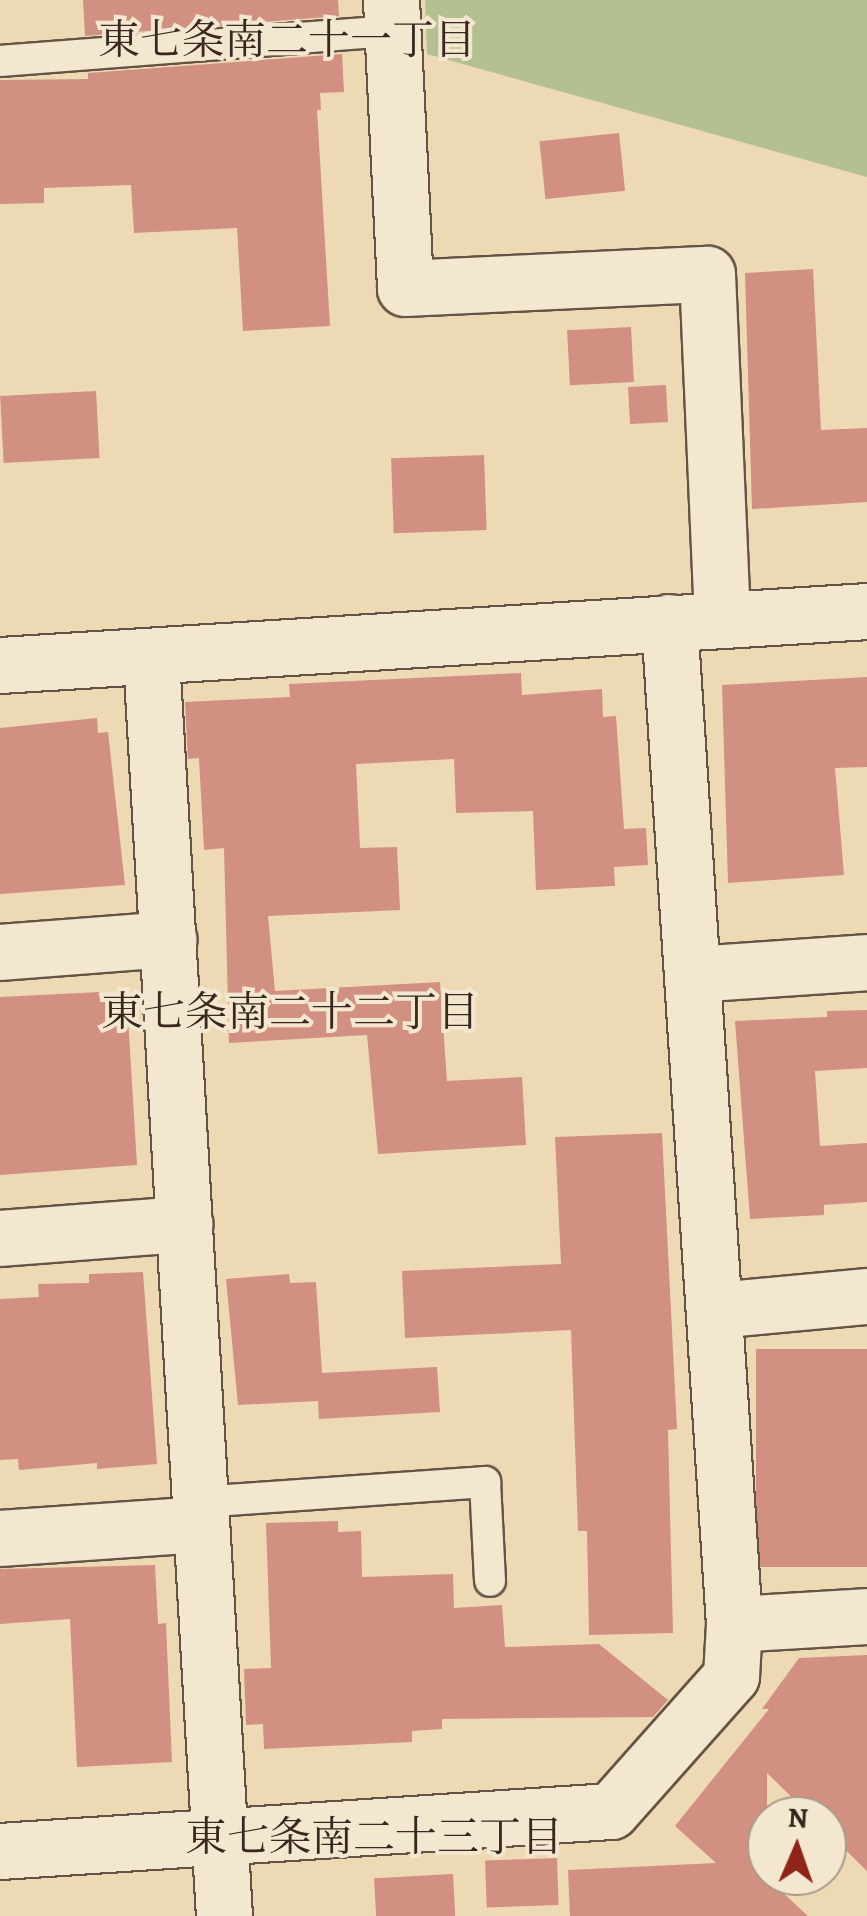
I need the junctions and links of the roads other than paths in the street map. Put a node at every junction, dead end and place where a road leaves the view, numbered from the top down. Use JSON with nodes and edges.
{"nodes":[{"id":1,"x":392,"y":16,"type":"edge"},
{"id":2,"x":0,"y":60,"type":"edge"},
{"id":3,"x":867,"y":610,"type":"edge"},
{"id":4,"x":696,"y":620,"type":"junction"},
{"id":5,"x":151,"y":658,"type":"junction"},
{"id":6,"x":0,"y":665,"type":"edge"},
{"id":7,"x":168,"y":939,"type":"junction"},
{"id":8,"x":0,"y":952,"type":"edge"},
{"id":9,"x":867,"y":962,"type":"edge"},
{"id":10,"x":693,"y":974,"type":"junction"},
{"id":11,"x":184,"y":1224,"type":"junction"},
{"id":12,"x":0,"y":1238,"type":"edge"},
{"id":13,"x":867,"y":1296,"type":"edge"},
{"id":14,"x":715,"y":1310,"type":"junction"},
{"id":15,"x":201,"y":1513,"type":"junction"},
{"id":16,"x":0,"y":1538,"type":"edge"},
{"id":17,"x":490,"y":1581,"type":"dead end"},
{"id":18,"x":867,"y":1616,"type":"edge"},
{"id":19,"x":734,"y":1624,"type":"junction"},
{"id":20,"x":219,"y":1838,"type":"junction"},
{"id":21,"x":0,"y":1851,"type":"edge"},
{"id":22,"x":224,"y":1916,"type":"edge"}],
"edges":[{"from":1,"to":2,"type":"lane"},
{"from":1,"to":4,"type":"street"},
{"from":3,"to":4,"type":"street"},
{"from":4,"to":5,"type":"street"},
{"from":4,"to":10,"type":"street"},
{"from":5,"to":6,"type":"street"},
{"from":5,"to":7,"type":"street"},
{"from":7,"to":8,"type":"street"},
{"from":7,"to":11,"type":"street"},
{"from":9,"to":10,"type":"street"},
{"from":10,"to":14,"type":"street"},
{"from":11,"to":12,"type":"street"},
{"from":11,"to":15,"type":"street"},
{"from":13,"to":14,"type":"street"},
{"from":14,"to":19,"type":"street"},
{"from":15,"to":16,"type":"street"},
{"from":15,"to":17,"type":"lane"},
{"from":15,"to":20,"type":"street"},
{"from":18,"to":19,"type":"street"},
{"from":19,"to":20,"type":"street"},
{"from":20,"to":21,"type":"street"},
{"from":20,"to":22,"type":"street"}]}
